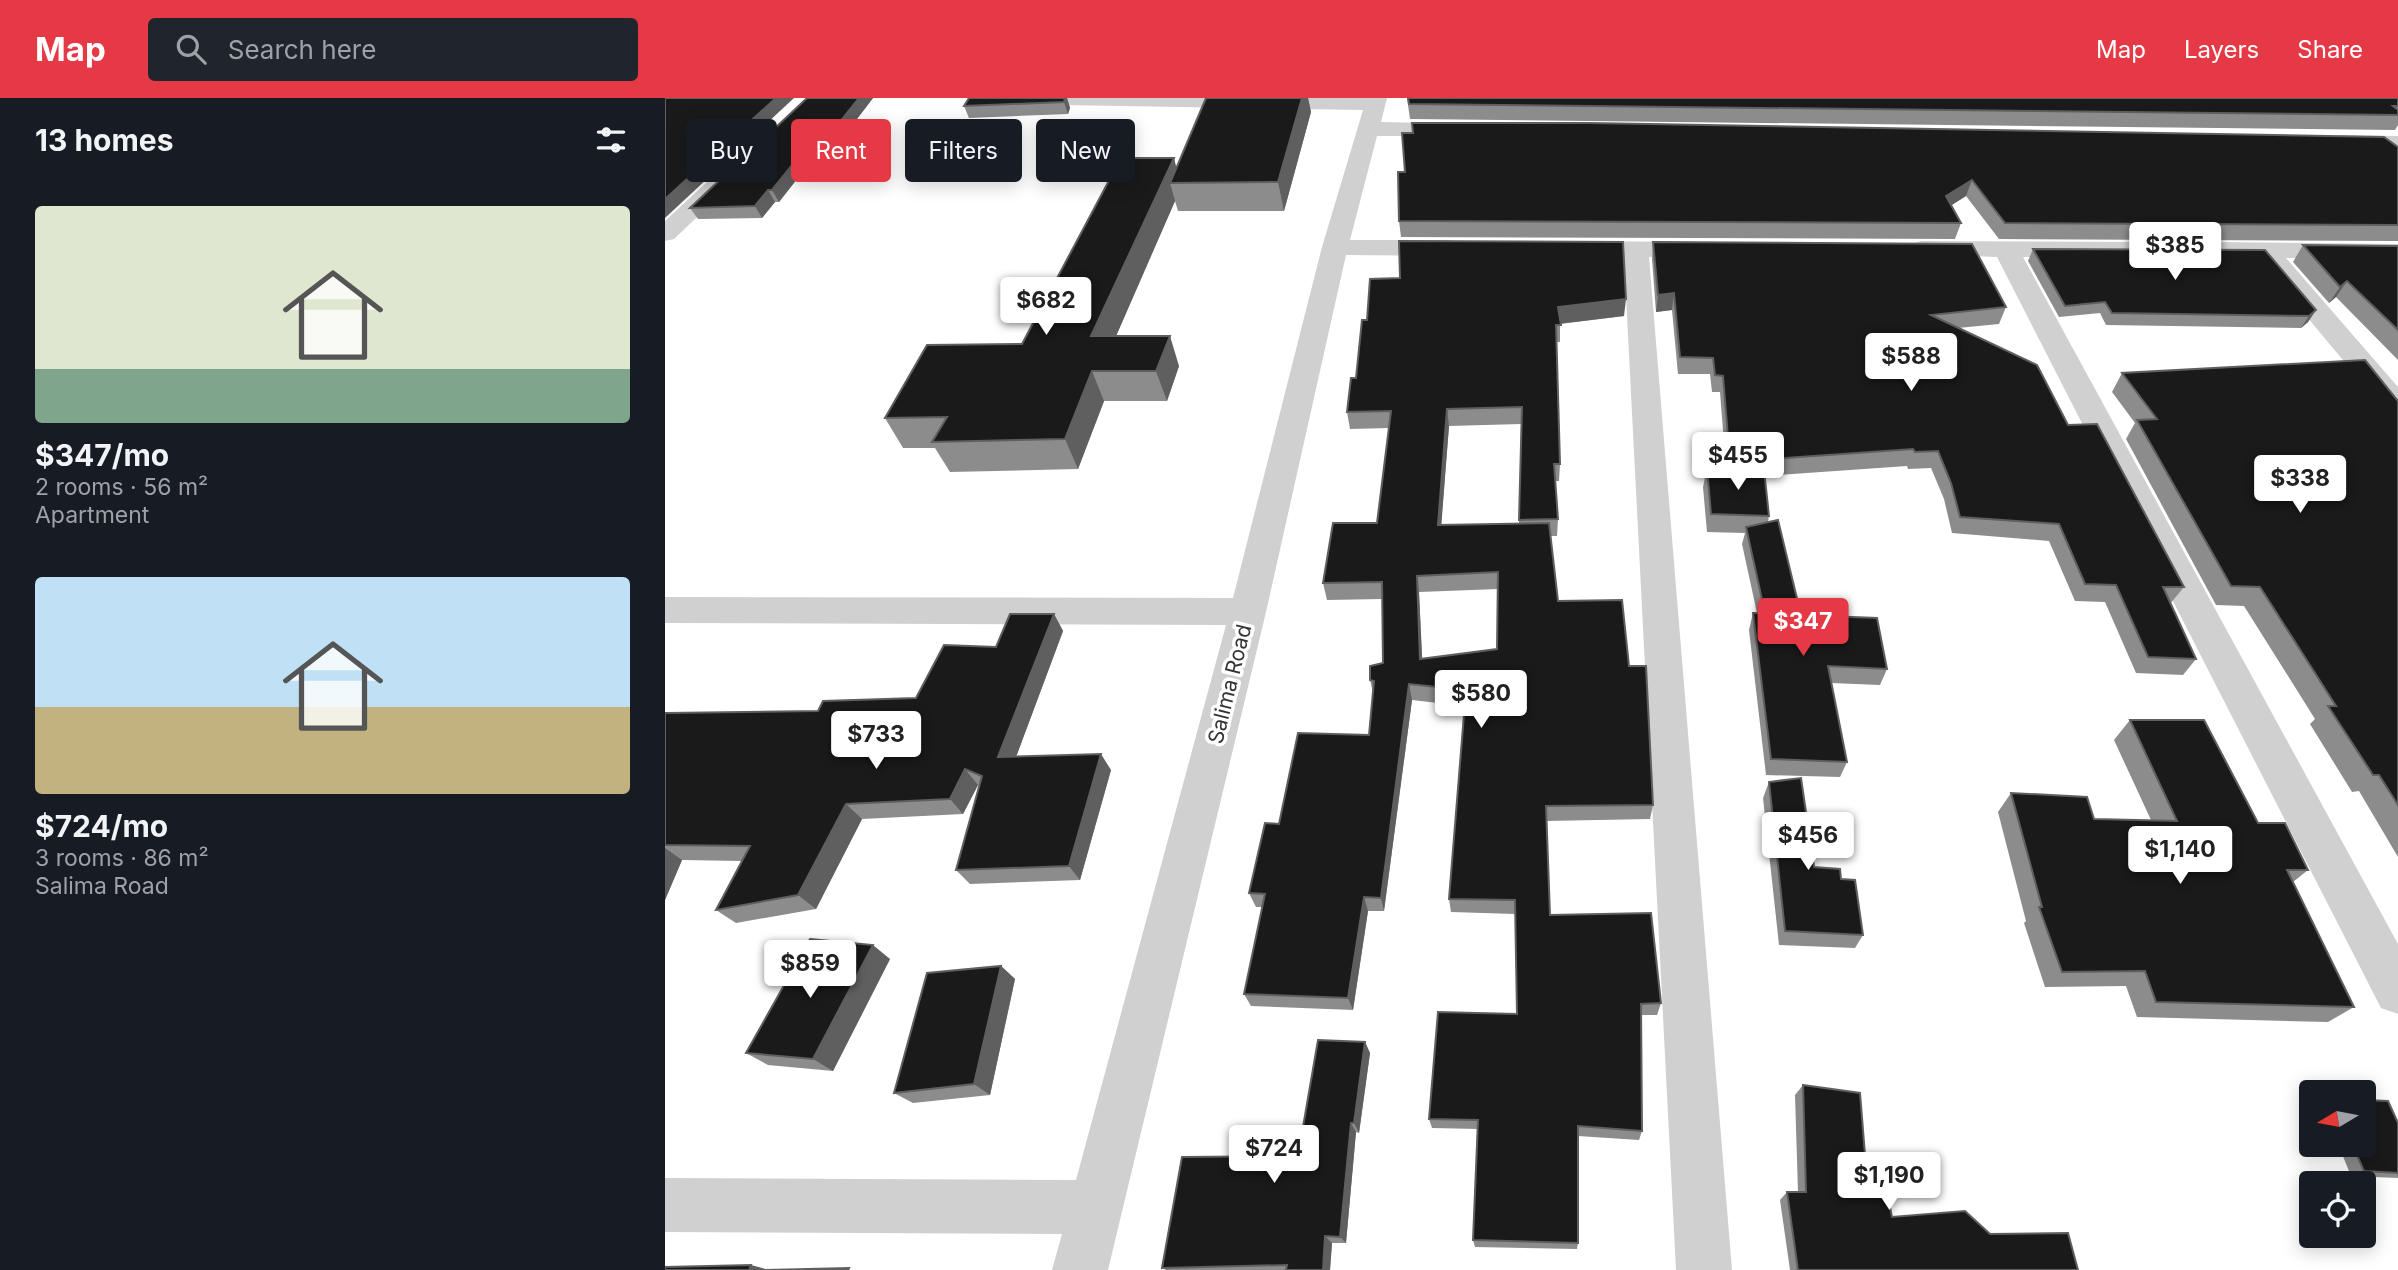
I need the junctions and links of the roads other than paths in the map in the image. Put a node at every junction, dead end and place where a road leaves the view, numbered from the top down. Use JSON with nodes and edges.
{"nodes":[{"id":1,"x":1000,"y":98,"type":"edge"},
{"id":2,"x":1170,"y":100,"type":"edge"},
{"id":3,"x":1373,"y":110,"type":"edge"},
{"id":4,"x":1492,"y":129,"type":"edge"},
{"id":5,"x":2314,"y":142,"type":"edge"},
{"id":6,"x":2398,"y":143,"type":"edge"},
{"id":7,"x":721,"y":182,"type":"edge"},
{"id":8,"x":665,"y":234,"type":"edge"},
{"id":9,"x":1335,"y":247,"type":"junction"},
{"id":10,"x":1472,"y":248,"type":"edge"},
{"id":11,"x":1540,"y":249,"type":"edge"},
{"id":12,"x":1896,"y":249,"type":"edge"},
{"id":13,"x":2006,"y":249,"type":"junction"},
{"id":14,"x":1636,"y":250,"type":"junction"},
{"id":15,"x":1732,"y":250,"type":"edge"},
{"id":16,"x":2157,"y":250,"type":"edge"},
{"id":17,"x":2184,"y":250,"type":"edge"},
{"id":18,"x":2266,"y":251,"type":"junction"},
{"id":19,"x":2398,"y":253,"type":"edge"},
{"id":20,"x":2398,"y":405,"type":"edge"},
{"id":21,"x":665,"y":610,"type":"edge"},
{"id":22,"x":1248,"y":612,"type":"junction"},
{"id":23,"x":2398,"y":991,"type":"edge"},
{"id":24,"x":665,"y":1205,"type":"edge"},
{"id":25,"x":1096,"y":1207,"type":"junction"},
{"id":26,"x":1080,"y":1270,"type":"edge"},
{"id":27,"x":1703,"y":1270,"type":"edge"}],
"edges":[{"from":1,"to":2,"type":"street"},
{"from":2,"to":3,"type":"street"},
{"from":3,"to":4,"type":"street"},
{"from":3,"to":9,"type":"street","name":"Salima Road"},
{"from":5,"to":6,"type":"street"},
{"from":7,"to":8,"type":"street"},
{"from":9,"to":10,"type":"street"},
{"from":9,"to":22,"type":"street","name":"Salima Road"},
{"from":11,"to":14,"type":"street"},
{"from":12,"to":13,"type":"street"},
{"from":13,"to":16,"type":"street"},
{"from":13,"to":23,"type":"street"},
{"from":14,"to":15,"type":"street"},
{"from":14,"to":27,"type":"street"},
{"from":17,"to":18,"type":"street"},
{"from":18,"to":19,"type":"street"},
{"from":18,"to":20,"type":"street"},
{"from":21,"to":22,"type":"street"},
{"from":22,"to":25,"type":"street","name":"Salima Road"},
{"from":24,"to":25,"type":"street"},
{"from":25,"to":26,"type":"street","name":"Salima Road"}]}
